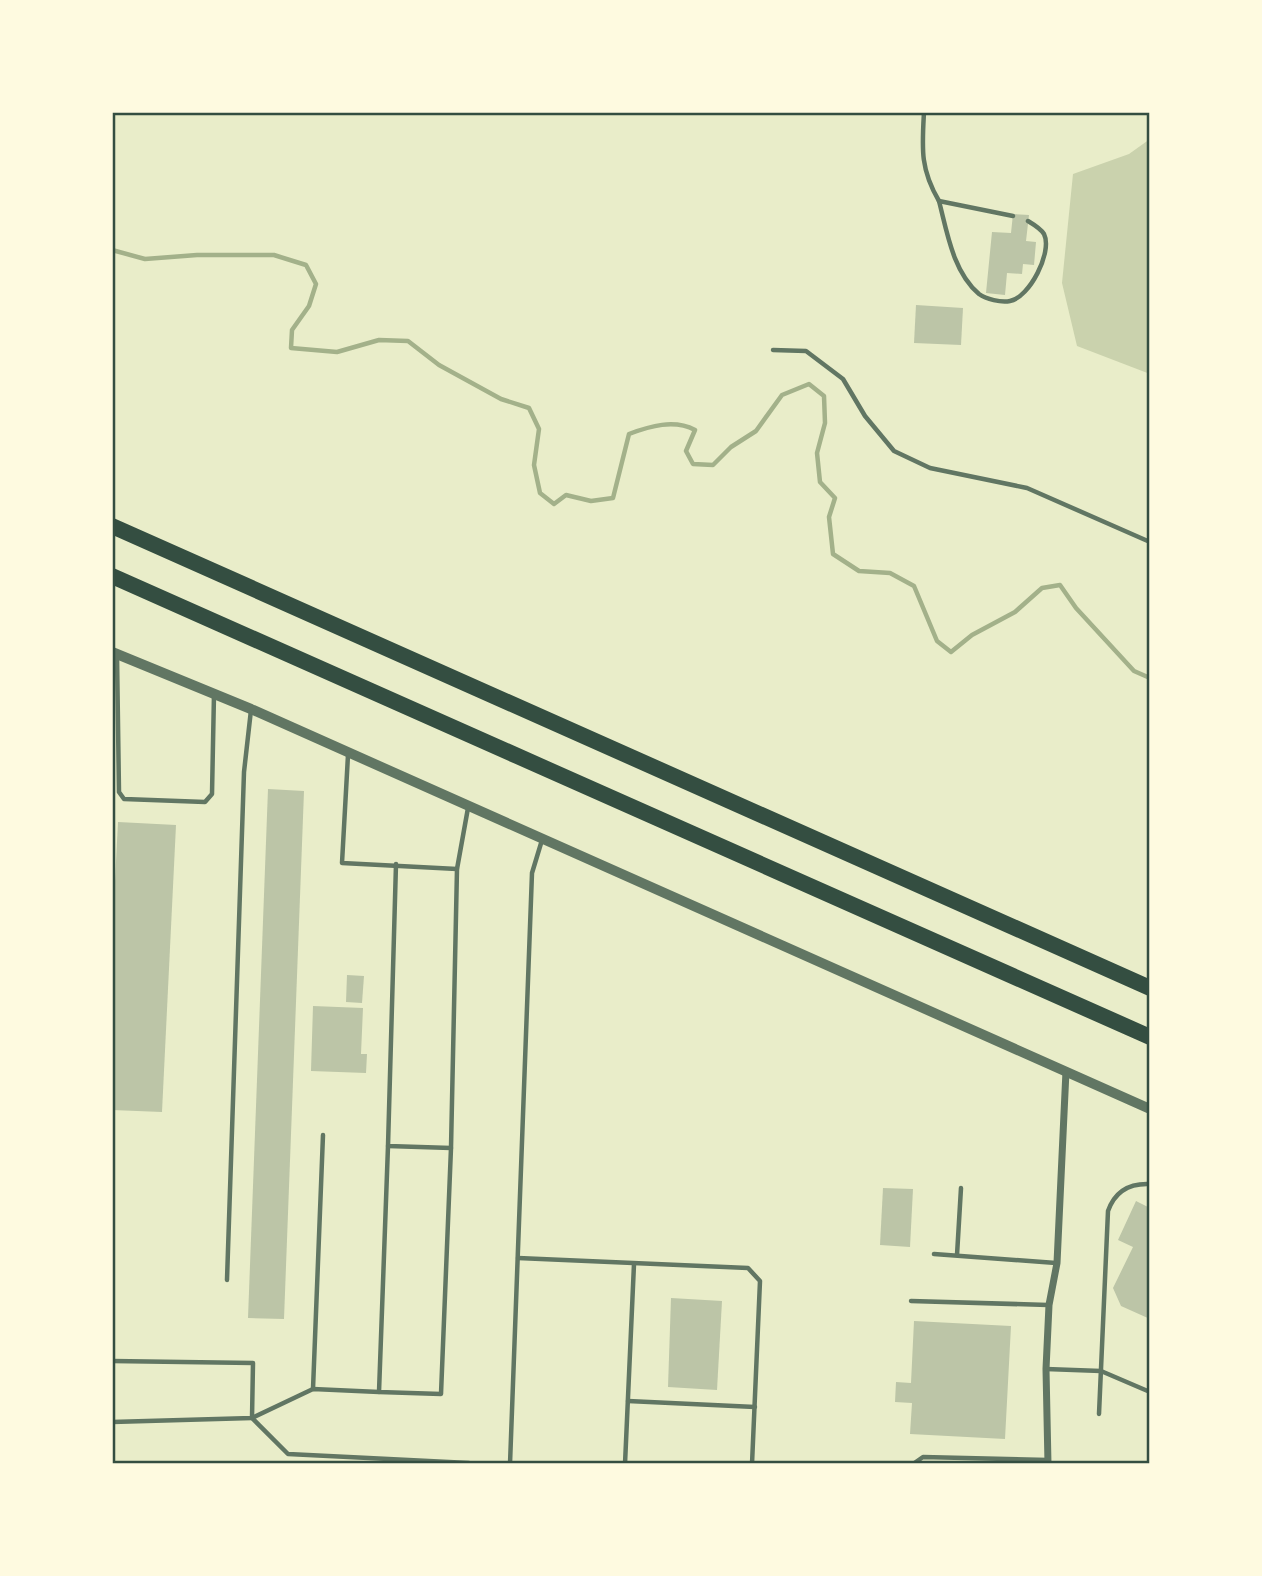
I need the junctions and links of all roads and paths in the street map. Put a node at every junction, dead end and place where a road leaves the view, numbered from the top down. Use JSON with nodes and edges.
{"nodes":[{"id":1,"x":924,"y":112,"type":"edge"},
{"id":2,"x":939,"y":201,"type":"junction"},
{"id":3,"x":1013,"y":216,"type":"dead end"},
{"id":4,"x":1028,"y":221,"type":"dead end"},
{"id":5,"x":773,"y":350,"type":"dead end"},
{"id":6,"x":112,"y":526,"type":"edge"},
{"id":7,"x":1150,"y":542,"type":"edge"},
{"id":8,"x":112,"y":576,"type":"edge"},
{"id":9,"x":114,"y":653,"type":"edge"},
{"id":10,"x":214,"y":693,"type":"junction"},
{"id":11,"x":251,"y":709,"type":"junction"},
{"id":12,"x":348,"y":752,"type":"junction"},
{"id":13,"x":468,"y":806,"type":"junction"},
{"id":14,"x":543,"y":840,"type":"junction"},
{"id":15,"x":396,"y":864,"type":"junction"},
{"id":16,"x":457,"y":869,"type":"junction"},
{"id":17,"x":1150,"y":988,"type":"edge"},
{"id":18,"x":1150,"y":1037,"type":"edge"},
{"id":19,"x":1066,"y":1071,"type":"junction"},
{"id":20,"x":1150,"y":1109,"type":"edge"},
{"id":21,"x":323,"y":1135,"type":"dead end"},
{"id":22,"x":388,"y":1146,"type":"junction"},
{"id":23,"x":451,"y":1148,"type":"junction"},
{"id":24,"x":1150,"y":1184,"type":"edge"},
{"id":25,"x":961,"y":1188,"type":"dead end"},
{"id":26,"x":934,"y":1254,"type":"dead end"},
{"id":27,"x":957,"y":1255,"type":"junction"},
{"id":28,"x":518,"y":1258,"type":"junction"},
{"id":29,"x":1057,"y":1263,"type":"junction"},
{"id":30,"x":634,"y":1264,"type":"junction"},
{"id":31,"x":227,"y":1280,"type":"dead end"},
{"id":32,"x":911,"y":1301,"type":"dead end"},
{"id":33,"x":1049,"y":1305,"type":"junction"},
{"id":34,"x":112,"y":1361,"type":"edge"},
{"id":35,"x":1046,"y":1369,"type":"junction"},
{"id":36,"x":1101,"y":1371,"type":"junction"},
{"id":37,"x":313,"y":1389,"type":"junction"},
{"id":38,"x":379,"y":1392,"type":"junction"},
{"id":39,"x":1150,"y":1392,"type":"edge"},
{"id":40,"x":628,"y":1401,"type":"junction"},
{"id":41,"x":755,"y":1407,"type":"junction"},
{"id":42,"x":1099,"y":1414,"type":"dead end"},
{"id":43,"x":252,"y":1418,"type":"junction"},
{"id":44,"x":112,"y":1422,"type":"edge"},
{"id":45,"x":1048,"y":1462,"type":"edge"},
{"id":46,"x":469,"y":1463,"type":"edge"},
{"id":47,"x":510,"y":1464,"type":"edge"},
{"id":48,"x":625,"y":1464,"type":"edge"},
{"id":49,"x":752,"y":1464,"type":"edge"},
{"id":50,"x":913,"y":1464,"type":"edge"}],
"edges":[{"from":1,"to":2,"type":"lane"},
{"from":2,"to":3,"type":"lane"},
{"from":2,"to":4,"type":"lane"},
{"from":5,"to":7,"type":"lane"},
{"from":6,"to":17,"type":"highway"},
{"from":8,"to":18,"type":"highway"},
{"from":9,"to":10,"type":"street"},
{"from":9,"to":10,"type":"lane"},
{"from":10,"to":11,"type":"street"},
{"from":11,"to":12,"type":"street"},
{"from":11,"to":31,"type":"lane"},
{"from":12,"to":13,"type":"street"},
{"from":12,"to":15,"type":"lane"},
{"from":13,"to":14,"type":"street"},
{"from":13,"to":16,"type":"lane"},
{"from":14,"to":19,"type":"street"},
{"from":14,"to":28,"type":"lane"},
{"from":15,"to":16,"type":"lane"},
{"from":15,"to":22,"type":"lane"},
{"from":16,"to":23,"type":"lane"},
{"from":19,"to":20,"type":"street"},
{"from":19,"to":29,"type":"street"},
{"from":21,"to":37,"type":"lane"},
{"from":22,"to":23,"type":"lane"},
{"from":22,"to":38,"type":"lane"},
{"from":23,"to":38,"type":"lane"},
{"from":24,"to":36,"type":"lane"},
{"from":25,"to":27,"type":"lane"},
{"from":26,"to":27,"type":"lane"},
{"from":27,"to":29,"type":"lane"},
{"from":28,"to":30,"type":"lane"},
{"from":28,"to":47,"type":"lane"},
{"from":29,"to":33,"type":"street"},
{"from":30,"to":40,"type":"lane"},
{"from":30,"to":41,"type":"lane"},
{"from":32,"to":33,"type":"lane"},
{"from":33,"to":35,"type":"street"},
{"from":34,"to":43,"type":"lane"},
{"from":35,"to":36,"type":"lane"},
{"from":35,"to":45,"type":"street"},
{"from":36,"to":39,"type":"lane"},
{"from":36,"to":42,"type":"lane"},
{"from":37,"to":38,"type":"lane"},
{"from":37,"to":43,"type":"lane"},
{"from":40,"to":41,"type":"lane"},
{"from":40,"to":48,"type":"lane"},
{"from":41,"to":49,"type":"lane"},
{"from":43,"to":44,"type":"lane"},
{"from":43,"to":46,"type":"lane"},
{"from":45,"to":50,"type":"lane"}]}
